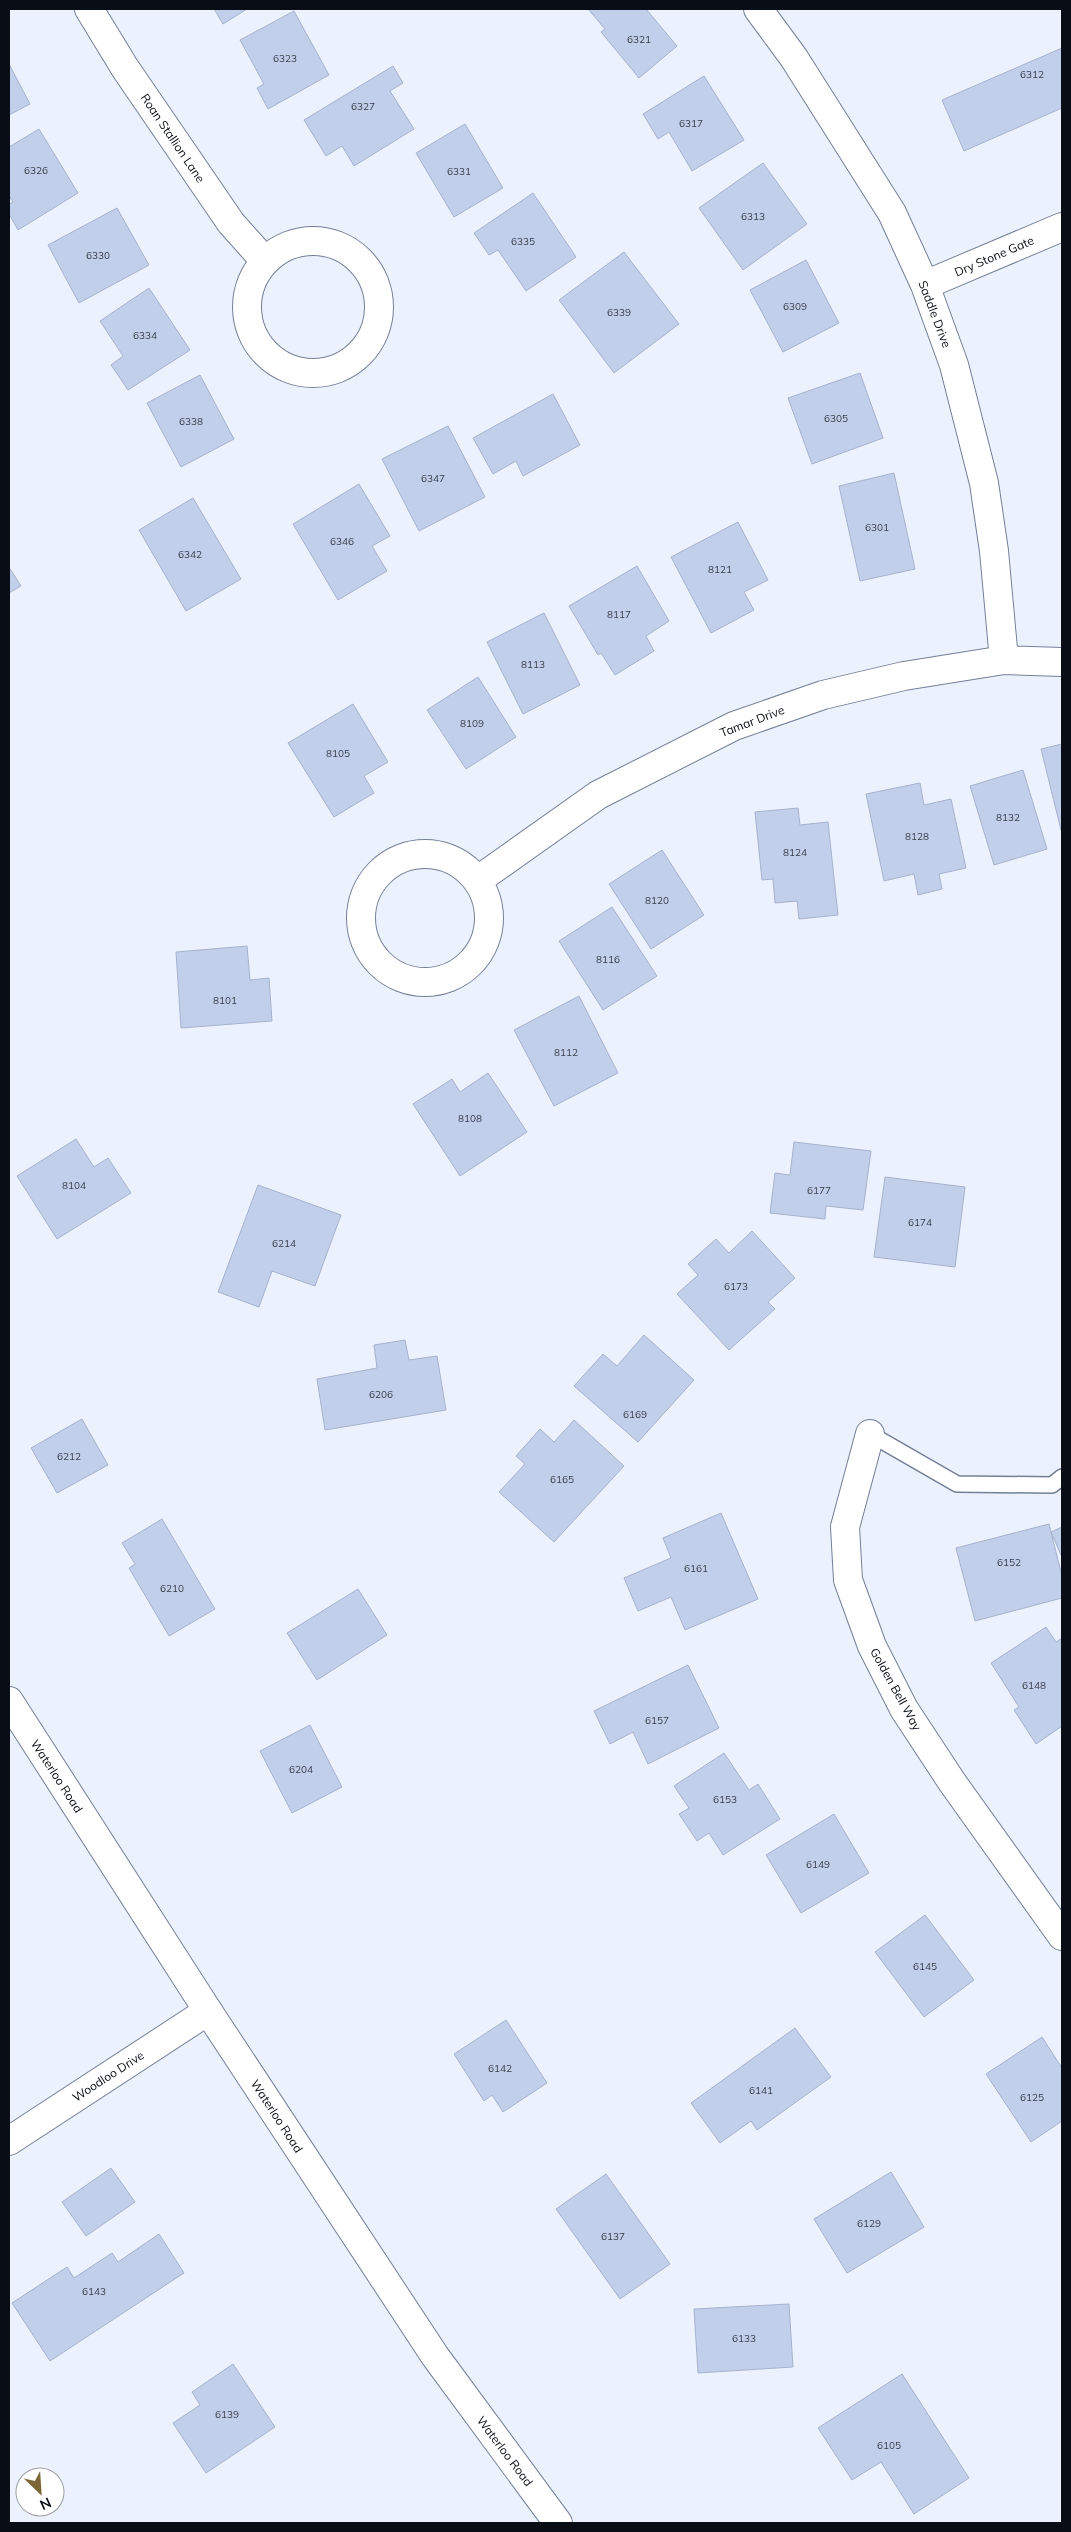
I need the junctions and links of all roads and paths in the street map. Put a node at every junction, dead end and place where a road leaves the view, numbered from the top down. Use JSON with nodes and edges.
{"nodes":[{"id":1,"x":89,"y":9,"type":"edge"},
{"id":2,"x":758,"y":9,"type":"edge"},
{"id":3,"x":1062,"y":227,"type":"edge"},
{"id":4,"x":265,"y":261,"type":"junction"},
{"id":5,"x":925,"y":285,"type":"junction"},
{"id":6,"x":1004,"y":660,"type":"junction"},
{"id":7,"x":1062,"y":662,"type":"edge"},
{"id":8,"x":478,"y":880,"type":"junction"},
{"id":9,"x":870,"y":1434,"type":"joint"},
{"id":10,"x":1062,"y":1477,"type":"edge"},
{"id":11,"x":9,"y":1701,"type":"edge"},
{"id":12,"x":1062,"y":1936,"type":"edge"},
{"id":13,"x":208,"y":2011,"type":"junction"},
{"id":14,"x":9,"y":2141,"type":"edge"},
{"id":15,"x":558,"y":2523,"type":"edge"}],
"edges":[{"from":1,"to":4,"type":"street","name":"Roan Stallion Lane"},
{"from":2,"to":5,"type":"street","name":"Saddle Drive"},
{"from":3,"to":5,"type":"street","name":"Dry Stone Gate"},
{"from":4,"to":4,"type":"street"},
{"from":5,"to":6,"type":"street","name":"Saddle Drive"},
{"from":6,"to":7,"type":"street","name":"Tamar Drive"},
{"from":6,"to":8,"type":"street","name":"Tamar Drive"},
{"from":8,"to":8,"type":"street"},
{"from":9,"to":10,"type":"lane"},
{"from":9,"to":12,"type":"street","name":"Golden Bell Way"},
{"from":11,"to":13,"type":"street","name":"Waterloo Road"},
{"from":13,"to":14,"type":"street","name":"Woodloo Drive"},
{"from":13,"to":15,"type":"street","name":"Waterloo Road"}]}
